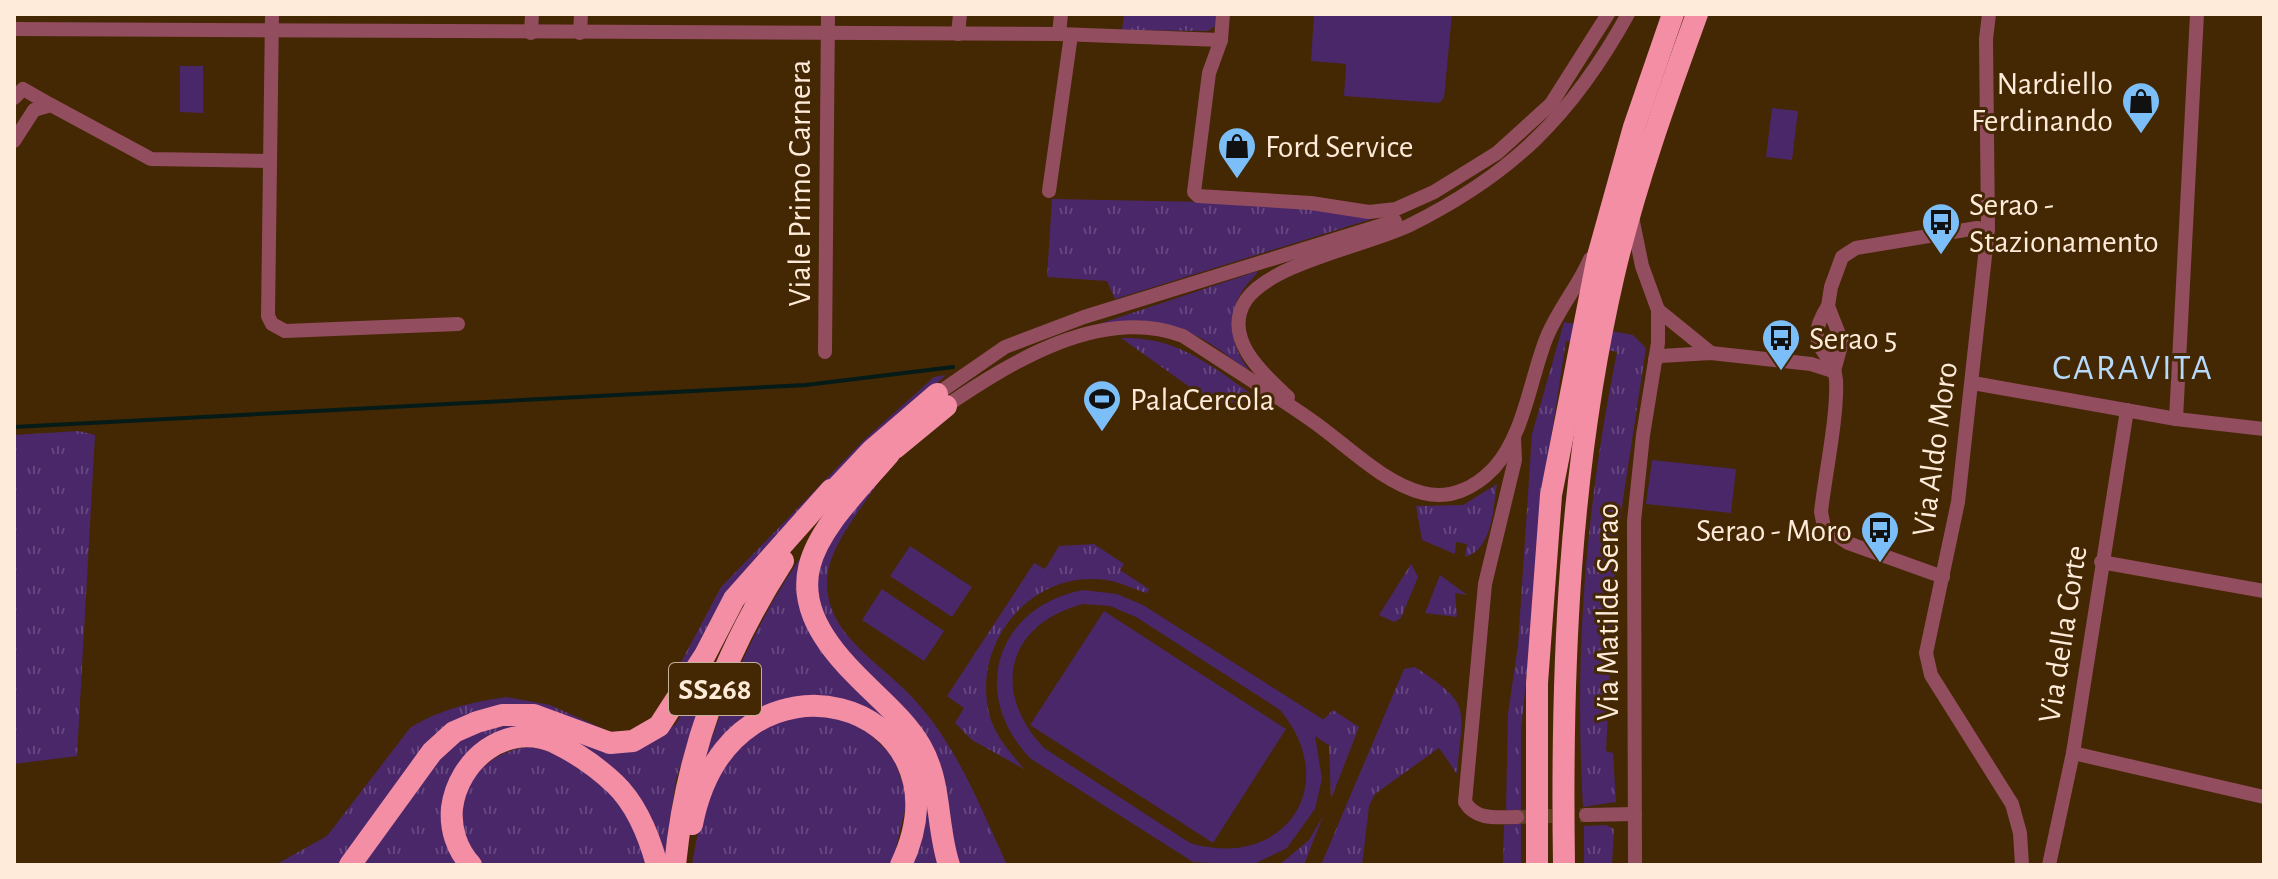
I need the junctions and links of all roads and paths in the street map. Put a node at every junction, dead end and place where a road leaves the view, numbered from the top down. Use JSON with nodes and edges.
{"nodes":[{"id":1,"x":272,"y":14,"type":"edge"},
{"id":2,"x":532,"y":14,"type":"edge"},
{"id":3,"x":581,"y":14,"type":"edge"},
{"id":4,"x":828,"y":14,"type":"edge"},
{"id":5,"x":960,"y":14,"type":"edge"},
{"id":6,"x":1061,"y":14,"type":"edge"},
{"id":7,"x":1223,"y":14,"type":"edge"},
{"id":8,"x":1608,"y":14,"type":"edge"},
{"id":9,"x":1628,"y":14,"type":"edge"},
{"id":10,"x":1673,"y":14,"type":"edge"},
{"id":11,"x":1680,"y":14,"type":"edge"},
{"id":12,"x":1697,"y":14,"type":"edge"},
{"id":13,"x":1989,"y":14,"type":"edge"},
{"id":14,"x":2197,"y":14,"type":"edge"},
{"id":15,"x":14,"y":29,"type":"edge"},
{"id":16,"x":271,"y":33,"type":"junction"},
{"id":17,"x":531,"y":33,"type":"junction"},
{"id":18,"x":580,"y":33,"type":"junction"},
{"id":19,"x":958,"y":34,"type":"junction"},
{"id":20,"x":1065,"y":34,"type":"junction"},
{"id":21,"x":828,"y":35,"type":"junction"},
{"id":22,"x":1221,"y":40,"type":"junction"},
{"id":23,"x":14,"y":98,"type":"edge"},
{"id":24,"x":51,"y":105,"type":"junction"},
{"id":25,"x":16,"y":134,"type":"edge"},
{"id":26,"x":270,"y":161,"type":"junction"},
{"id":27,"x":1624,"y":178,"type":"junction"},
{"id":28,"x":1049,"y":191,"type":"dead end"},
{"id":29,"x":1442,"y":207,"type":"junction"},
{"id":30,"x":1988,"y":229,"type":"junction"},
{"id":31,"x":1828,"y":306,"type":"junction"},
{"id":32,"x":1658,"y":310,"type":"junction"},
{"id":33,"x":458,"y":324,"type":"dead end"},
{"id":34,"x":825,"y":352,"type":"dead end"},
{"id":35,"x":1711,"y":353,"type":"junction"},
{"id":36,"x":1587,"y":360,"type":"junction"},
{"id":37,"x":1655,"y":360,"type":"junction"},
{"id":38,"x":1834,"y":371,"type":"junction"},
{"id":39,"x":1973,"y":383,"type":"junction"},
{"id":40,"x":942,"y":400,"type":"junction"},
{"id":41,"x":2127,"y":410,"type":"junction"},
{"id":42,"x":2176,"y":419,"type":"junction"},
{"id":43,"x":1311,"y":420,"type":"junction"},
{"id":44,"x":2264,"y":429,"type":"edge"},
{"id":45,"x":1514,"y":433,"type":"junction"},
{"id":46,"x":889,"y":454,"type":"junction"},
{"id":47,"x":831,"y":490,"type":"junction"},
{"id":48,"x":803,"y":532,"type":"junction"},
{"id":49,"x":2101,"y":562,"type":"junction"},
{"id":50,"x":1943,"y":577,"type":"junction"},
{"id":51,"x":2264,"y":591,"type":"edge"},
{"id":52,"x":1562,"y":720,"type":"junction"},
{"id":53,"x":2073,"y":753,"type":"junction"},
{"id":54,"x":2264,"y":797,"type":"edge"},
{"id":55,"x":1635,"y":814,"type":"junction"},
{"id":56,"x":1586,"y":815,"type":"tunnel mouth"},
{"id":57,"x":1526,"y":822,"type":"junction"},
{"id":58,"x":350,"y":865,"type":"edge"},
{"id":59,"x":471,"y":865,"type":"edge"},
{"id":60,"x":657,"y":865,"type":"edge"},
{"id":61,"x":675,"y":865,"type":"edge"},
{"id":62,"x":686,"y":865,"type":"edge"},
{"id":63,"x":901,"y":865,"type":"edge"},
{"id":64,"x":949,"y":865,"type":"edge"},
{"id":65,"x":1530,"y":865,"type":"edge"},
{"id":66,"x":1537,"y":865,"type":"edge"},
{"id":67,"x":1564,"y":865,"type":"edge"},
{"id":68,"x":1572,"y":865,"type":"edge"},
{"id":69,"x":1635,"y":865,"type":"edge"},
{"id":70,"x":2022,"y":865,"type":"edge"},
{"id":71,"x":2049,"y":865,"type":"edge"}],
"edges":[{"from":1,"to":16,"type":"street"},
{"from":2,"to":17,"type":"street"},
{"from":3,"to":18,"type":"street"},
{"from":4,"to":21,"type":"street","name":"Viale Primo Carnera"},
{"from":5,"to":19,"type":"street"},
{"from":6,"to":20,"type":"street"},
{"from":7,"to":22,"type":"street"},
{"from":8,"to":22,"type":"street"},
{"from":9,"to":29,"type":"street"},
{"from":10,"to":36,"type":"highway"},
{"from":11,"to":27,"type":"street"},
{"from":12,"to":36,"type":"highway"},
{"from":13,"to":30,"type":"street","name":"Via Aldo Moro"},
{"from":14,"to":42,"type":"street"},
{"from":15,"to":16,"type":"street"},
{"from":16,"to":17,"type":"street"},
{"from":16,"to":26,"type":"street"},
{"from":17,"to":18,"type":"street"},
{"from":18,"to":21,"type":"street"},
{"from":19,"to":20,"type":"street"},
{"from":19,"to":21,"type":"street"},
{"from":20,"to":22,"type":"street"},
{"from":20,"to":28,"type":"street"},
{"from":21,"to":34,"type":"street","name":"Viale Primo Carnera"},
{"from":23,"to":24,"type":"street"},
{"from":24,"to":25,"type":"street"},
{"from":24,"to":26,"type":"street"},
{"from":26,"to":33,"type":"street"},
{"from":27,"to":32,"type":"street"},
{"from":27,"to":45,"type":"street"},
{"from":29,"to":40,"type":"street"},
{"from":29,"to":43,"type":"street"},
{"from":30,"to":31,"type":"street"},
{"from":30,"to":39,"type":"street","name":"Via Aldo Moro"},
{"from":31,"to":38,"type":"street"},
{"from":31,"to":38,"type":"street"},
{"from":32,"to":35,"type":"street"},
{"from":32,"to":37,"type":"street","name":"Via Matilde Serao"},
{"from":35,"to":37,"type":"street"},
{"from":35,"to":38,"type":"street"},
{"from":36,"to":52,"type":"highway"},
{"from":36,"to":57,"type":"highway"},
{"from":37,"to":55,"type":"street","name":"Via Matilde Serao"},
{"from":38,"to":50,"type":"street"},
{"from":39,"to":41,"type":"street"},
{"from":39,"to":50,"type":"street","name":"Via Aldo Moro"},
{"from":40,"to":43,"type":"street"},
{"from":40,"to":46,"type":"highway","number":"SS268"},
{"from":40,"to":47,"type":"highway","number":"SS268"},
{"from":41,"to":42,"type":"street"},
{"from":41,"to":49,"type":"street","name":"Via della Corte"},
{"from":42,"to":44,"type":"street"},
{"from":43,"to":45,"type":"street"},
{"from":45,"to":57,"type":"street"},
{"from":46,"to":48,"type":"highway","number":"SS268"},
{"from":46,"to":64,"type":"highway"},
{"from":47,"to":48,"type":"highway","number":"SS268"},
{"from":47,"to":58,"type":"highway"},
{"from":48,"to":61,"type":"highway","number":"SS268"},
{"from":49,"to":51,"type":"street"},
{"from":49,"to":53,"type":"street","name":"Via della Corte"},
{"from":50,"to":70,"type":"street","name":"Via Aldo Moro"},
{"from":52,"to":67,"type":"highway"},
{"from":52,"to":68,"type":"highway"},
{"from":53,"to":54,"type":"street"},
{"from":53,"to":71,"type":"street","name":"Via della Corte"},
{"from":55,"to":56,"type":"street"},
{"from":55,"to":69,"type":"street","name":"Via Matilde Serao"},
{"from":57,"to":65,"type":"highway"},
{"from":57,"to":66,"type":"highway"},
{"from":59,"to":60,"type":"highway"},
{"from":62,"to":63,"type":"highway"}]}
